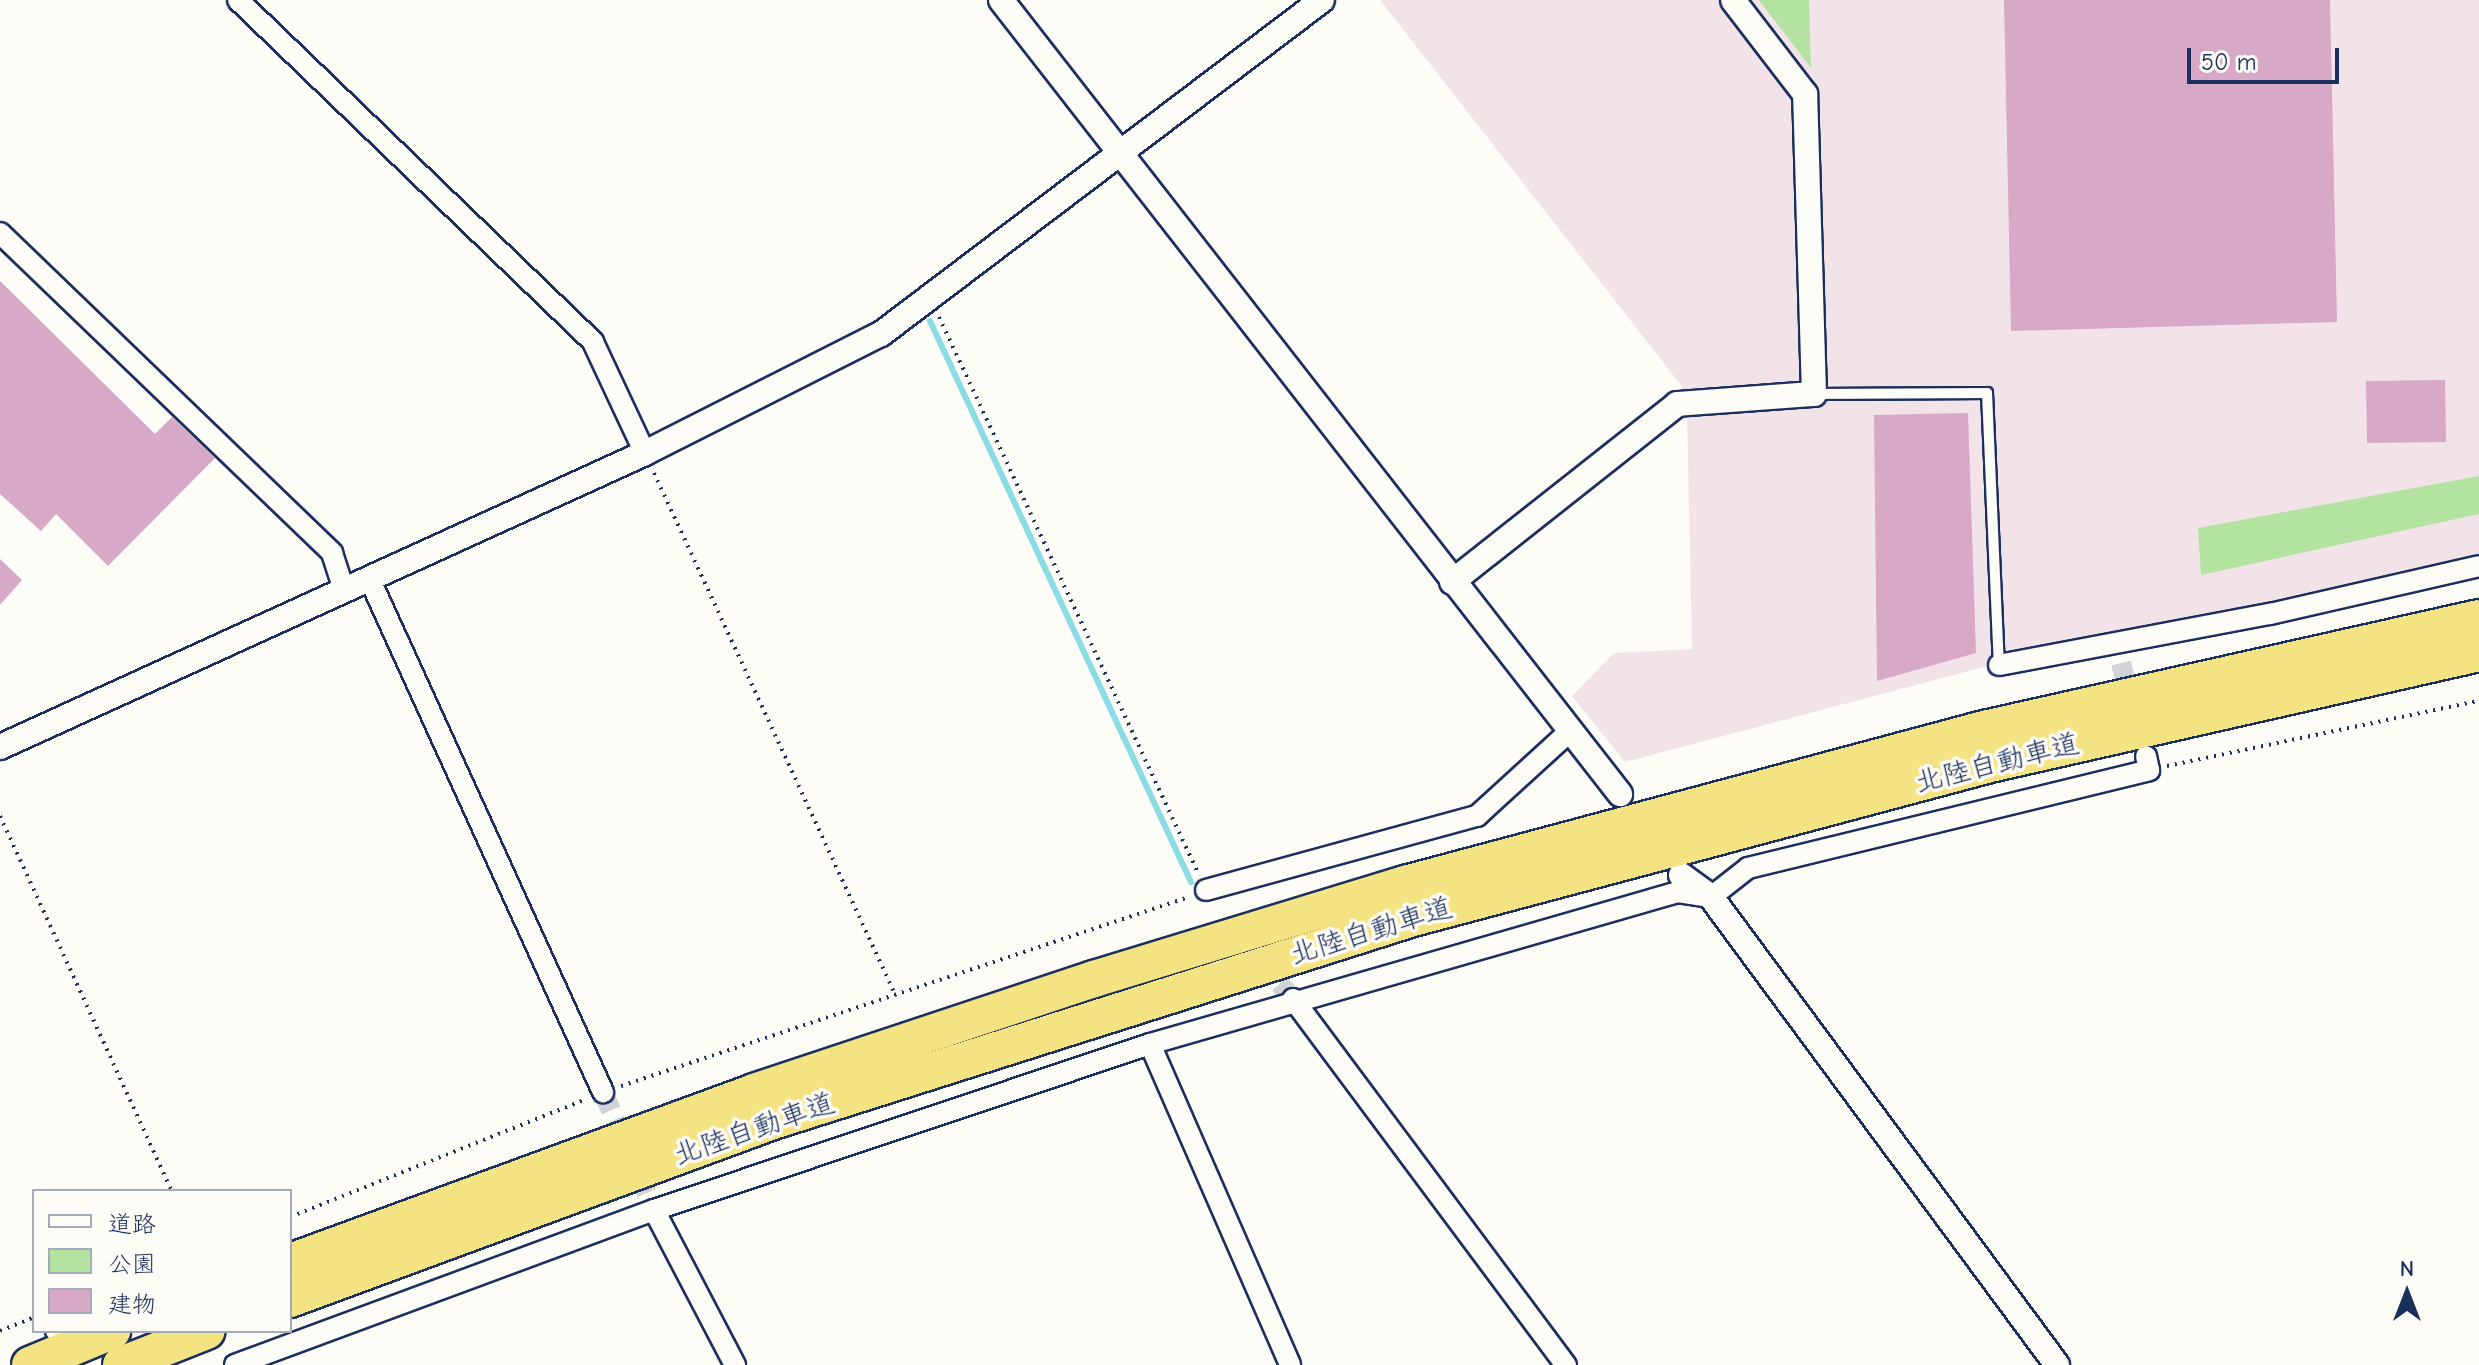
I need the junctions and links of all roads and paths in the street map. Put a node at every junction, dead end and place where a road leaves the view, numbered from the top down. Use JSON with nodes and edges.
{"nodes":[{"id":1,"x":238,"y":0,"type":"edge"},
{"id":2,"x":1001,"y":0,"type":"edge"},
{"id":3,"x":1322,"y":0,"type":"edge"},
{"id":4,"x":1733,"y":0,"type":"edge"},
{"id":5,"x":1122,"y":156,"type":"junction"},
{"id":6,"x":0,"y":233,"type":"edge"},
{"id":7,"x":930,"y":296,"type":"junction"},
{"id":8,"x":1814,"y":394,"type":"junction"},
{"id":9,"x":645,"y":453,"type":"junction"},
{"id":10,"x":2479,"y":566,"type":"edge"},
{"id":11,"x":370,"y":580,"type":"junction"},
{"id":12,"x":1452,"y":582,"type":"junction"},
{"id":13,"x":344,"y":591,"type":"junction"},
{"id":14,"x":2479,"y":618,"type":"edge"},
{"id":15,"x":2117,"y":642,"type":"junction"},
{"id":16,"x":2479,"y":653,"type":"edge"},
{"id":17,"x":2121,"y":663,"type":"tunnel mouth"},
{"id":18,"x":1999,"y":665,"type":"joint"},
{"id":19,"x":2479,"y":701,"type":"edge"},
{"id":20,"x":1569,"y":732,"type":"junction"},
{"id":21,"x":0,"y":747,"type":"edge"},
{"id":22,"x":2147,"y":763,"type":"joint"},
{"id":23,"x":1620,"y":794,"type":"dead end"},
{"id":24,"x":0,"y":816,"type":"edge"},
{"id":25,"x":1681,"y":875,"type":"dead end"},
{"id":26,"x":1206,"y":890,"type":"junction"},
{"id":27,"x":1711,"y":897,"type":"junction"},
{"id":28,"x":895,"y":994,"type":"junction"},
{"id":29,"x":1293,"y":999,"type":"junction"},
{"id":30,"x":1150,"y":1044,"type":"junction"},
{"id":31,"x":603,"y":1092,"type":"junction"},
{"id":32,"x":171,"y":1189,"type":"edge"},
{"id":33,"x":654,"y":1210,"type":"junction"},
{"id":34,"x":292,"y":1216,"type":"edge"},
{"id":35,"x":292,"y":1261,"type":"edge"},
{"id":36,"x":292,"y":1298,"type":"edge"},
{"id":37,"x":32,"y":1318,"type":"edge"},
{"id":38,"x":0,"y":1331,"type":"edge"},
{"id":39,"x":107,"y":1333,"type":"edge"},
{"id":40,"x":202,"y":1333,"type":"edge"},
{"id":41,"x":30,"y":1365,"type":"edge"},
{"id":42,"x":121,"y":1365,"type":"edge"},
{"id":43,"x":235,"y":1365,"type":"edge"},
{"id":44,"x":735,"y":1365,"type":"edge"},
{"id":45,"x":1290,"y":1365,"type":"edge"},
{"id":46,"x":1566,"y":1365,"type":"edge"},
{"id":47,"x":2057,"y":1365,"type":"edge"}],
"edges":[{"from":1,"to":9,"type":"street"},
{"from":2,"to":5,"type":"street"},
{"from":3,"to":5,"type":"street"},
{"from":4,"to":8,"type":"street"},
{"from":5,"to":7,"type":"street"},
{"from":5,"to":12,"type":"street"},
{"from":6,"to":13,"type":"street"},
{"from":7,"to":9,"type":"street"},
{"from":7,"to":26,"type":"path"},
{"from":8,"to":12,"type":"street"},
{"from":8,"to":18,"type":"lane"},
{"from":9,"to":11,"type":"street"},
{"from":9,"to":28,"type":"path"},
{"from":10,"to":15,"type":"street"},
{"from":11,"to":13,"type":"street"},
{"from":11,"to":31,"type":"street"},
{"from":12,"to":20,"type":"street"},
{"from":13,"to":21,"type":"street"},
{"from":14,"to":35,"type":"highway","name":"北陸自動車道"},
{"from":15,"to":17,"type":"street"},
{"from":15,"to":18,"type":"street"},
{"from":16,"to":36,"type":"highway","name":"北陸自動車道"},
{"from":19,"to":22,"type":"path"},
{"from":20,"to":23,"type":"street"},
{"from":20,"to":26,"type":"street"},
{"from":22,"to":27,"type":"street"},
{"from":24,"to":32,"type":"path"},
{"from":25,"to":27,"type":"street"},
{"from":26,"to":28,"type":"path"},
{"from":27,"to":29,"type":"street"},
{"from":27,"to":47,"type":"street"},
{"from":28,"to":31,"type":"path"},
{"from":29,"to":30,"type":"street"},
{"from":29,"to":46,"type":"street"},
{"from":30,"to":33,"type":"street"},
{"from":30,"to":45,"type":"street"},
{"from":31,"to":34,"type":"path"},
{"from":33,"to":43,"type":"street"},
{"from":33,"to":44,"type":"street"},
{"from":37,"to":38,"type":"path"},
{"from":39,"to":41,"type":"highway"},
{"from":40,"to":42,"type":"highway"}]}
